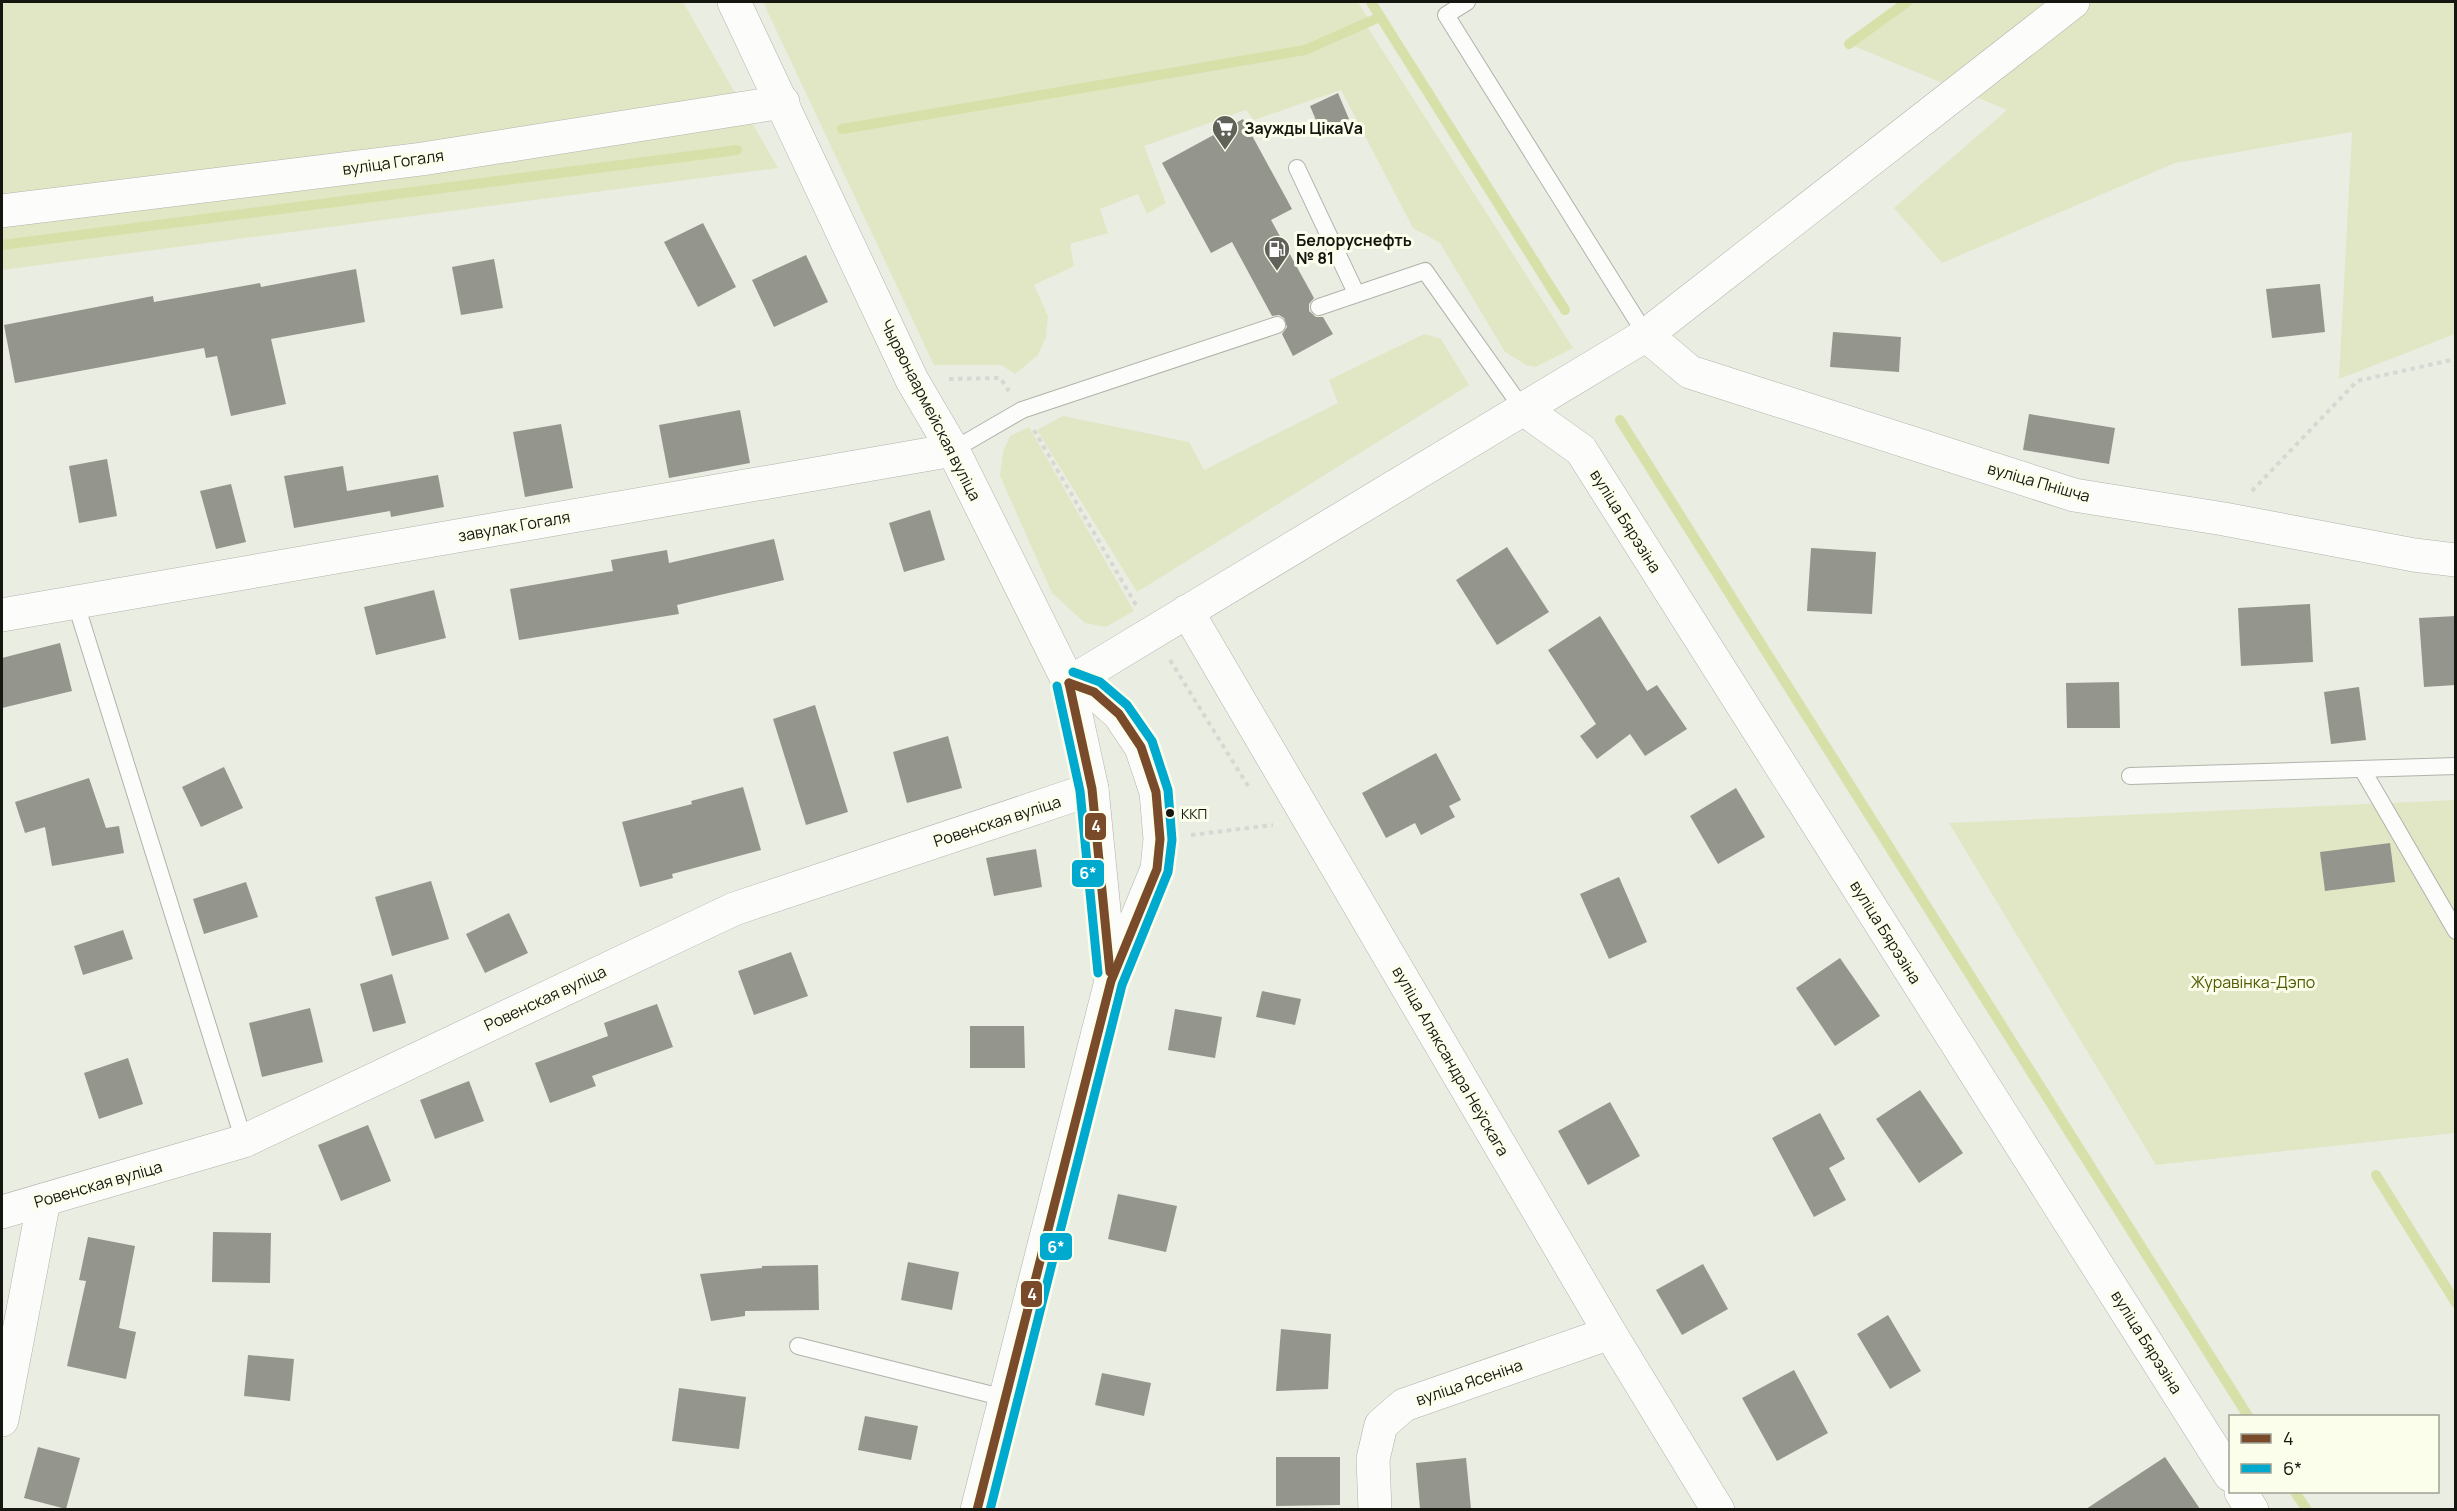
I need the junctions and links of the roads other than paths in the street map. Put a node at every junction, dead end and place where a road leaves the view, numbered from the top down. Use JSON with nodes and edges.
{"nodes":[{"id":1,"x":734,"y":2,"type":"edge"},
{"id":2,"x":1467,"y":2,"type":"edge"},
{"id":3,"x":2073,"y":2,"type":"edge"},
{"id":4,"x":783,"y":102,"type":"junction"},
{"id":5,"x":1297,"y":168,"type":"dead end"},
{"id":6,"x":2,"y":211,"type":"edge"},
{"id":7,"x":1356,"y":293,"type":"junction"},
{"id":8,"x":1318,"y":308,"type":"dead end"},
{"id":9,"x":1277,"y":326,"type":"dead end"},
{"id":10,"x":1646,"y":335,"type":"junction"},
{"id":11,"x":1522,"y":408,"type":"junction"},
{"id":12,"x":953,"y":450,"type":"junction"},
{"id":13,"x":2456,"y":560,"type":"edge"},
{"id":14,"x":75,"y":601,"type":"junction"},
{"id":15,"x":1187,"y":611,"type":"junction"},
{"id":16,"x":2,"y":615,"type":"edge"},
{"id":17,"x":1070,"y":683,"type":"junction"},
{"id":18,"x":2456,"y":766,"type":"edge"},
{"id":19,"x":2362,"y":769,"type":"junction"},
{"id":20,"x":2130,"y":776,"type":"dead end"},
{"id":21,"x":1092,"y":789,"type":"junction"},
{"id":22,"x":2456,"y":932,"type":"edge"},
{"id":23,"x":1111,"y":981,"type":"junction"},
{"id":24,"x":244,"y":1141,"type":"junction"},
{"id":25,"x":44,"y":1200,"type":"junction"},
{"id":26,"x":2,"y":1212,"type":"edge"},
{"id":27,"x":1610,"y":1333,"type":"junction"},
{"id":28,"x":798,"y":1346,"type":"dead end"},
{"id":29,"x":1005,"y":1398,"type":"junction"},
{"id":30,"x":2,"y":1420,"type":"edge"},
{"id":31,"x":2229,"y":1473,"type":"edge"},
{"id":32,"x":2242,"y":1493,"type":"edge"},
{"id":33,"x":977,"y":1509,"type":"edge"},
{"id":34,"x":1375,"y":1509,"type":"edge"},
{"id":35,"x":1718,"y":1509,"type":"edge"},
{"id":36,"x":2252,"y":1509,"type":"edge"}],
"edges":[{"from":1,"to":4,"type":"street","name":"Чырвонаармейская вуліца"},
{"from":2,"to":10,"type":"lane"},
{"from":3,"to":10,"type":"street"},
{"from":4,"to":6,"type":"street","name":"вуліца Гогаля"},
{"from":4,"to":12,"type":"street","name":"Чырвонаармейская вуліца"},
{"from":5,"to":7,"type":"lane"},
{"from":7,"to":8,"type":"lane"},
{"from":7,"to":11,"type":"lane"},
{"from":9,"to":12,"type":"lane"},
{"from":10,"to":11,"type":"street"},
{"from":10,"to":13,"type":"street","name":"вуліца Пнішча"},
{"from":11,"to":15,"type":"street"},
{"from":11,"to":31,"type":"street","name":"вуліца Бярэзіна"},
{"from":12,"to":14,"type":"street","name":"завулак Гогаля"},
{"from":12,"to":17,"type":"street","name":"Чырвонаармейская вуліца"},
{"from":14,"to":16,"type":"street","name":"завулак Гогаля"},
{"from":14,"to":24,"type":"lane"},
{"from":15,"to":17,"type":"street"},
{"from":15,"to":27,"type":"street","name":"вуліца Аляксандра Неўскага"},
{"from":17,"to":21,"type":"street","name":"Чырвонаармейская вуліца"},
{"from":17,"to":23,"type":"street","name":"Чырвонаармейская вуліца"},
{"from":18,"to":19,"type":"lane"},
{"from":19,"to":20,"type":"lane"},
{"from":19,"to":22,"type":"lane"},
{"from":21,"to":23,"type":"street","name":"Чырвонаармейская вуліца"},
{"from":21,"to":24,"type":"street","name":"Ровенская вуліца"},
{"from":23,"to":29,"type":"street","name":"Чырвонаармейская вуліца"},
{"from":24,"to":25,"type":"street","name":"Ровенская вуліца"},
{"from":25,"to":26,"type":"street","name":"Ровенская вуліца"},
{"from":25,"to":30,"type":"street"},
{"from":27,"to":34,"type":"street","name":"вуліца Ясеніна"},
{"from":27,"to":35,"type":"street","name":"вуліца Аляксандра Неўскага"},
{"from":28,"to":29,"type":"lane"},
{"from":29,"to":33,"type":"street","name":"Чырвонаармейская вуліца"},
{"from":32,"to":36,"type":"street"}]}
